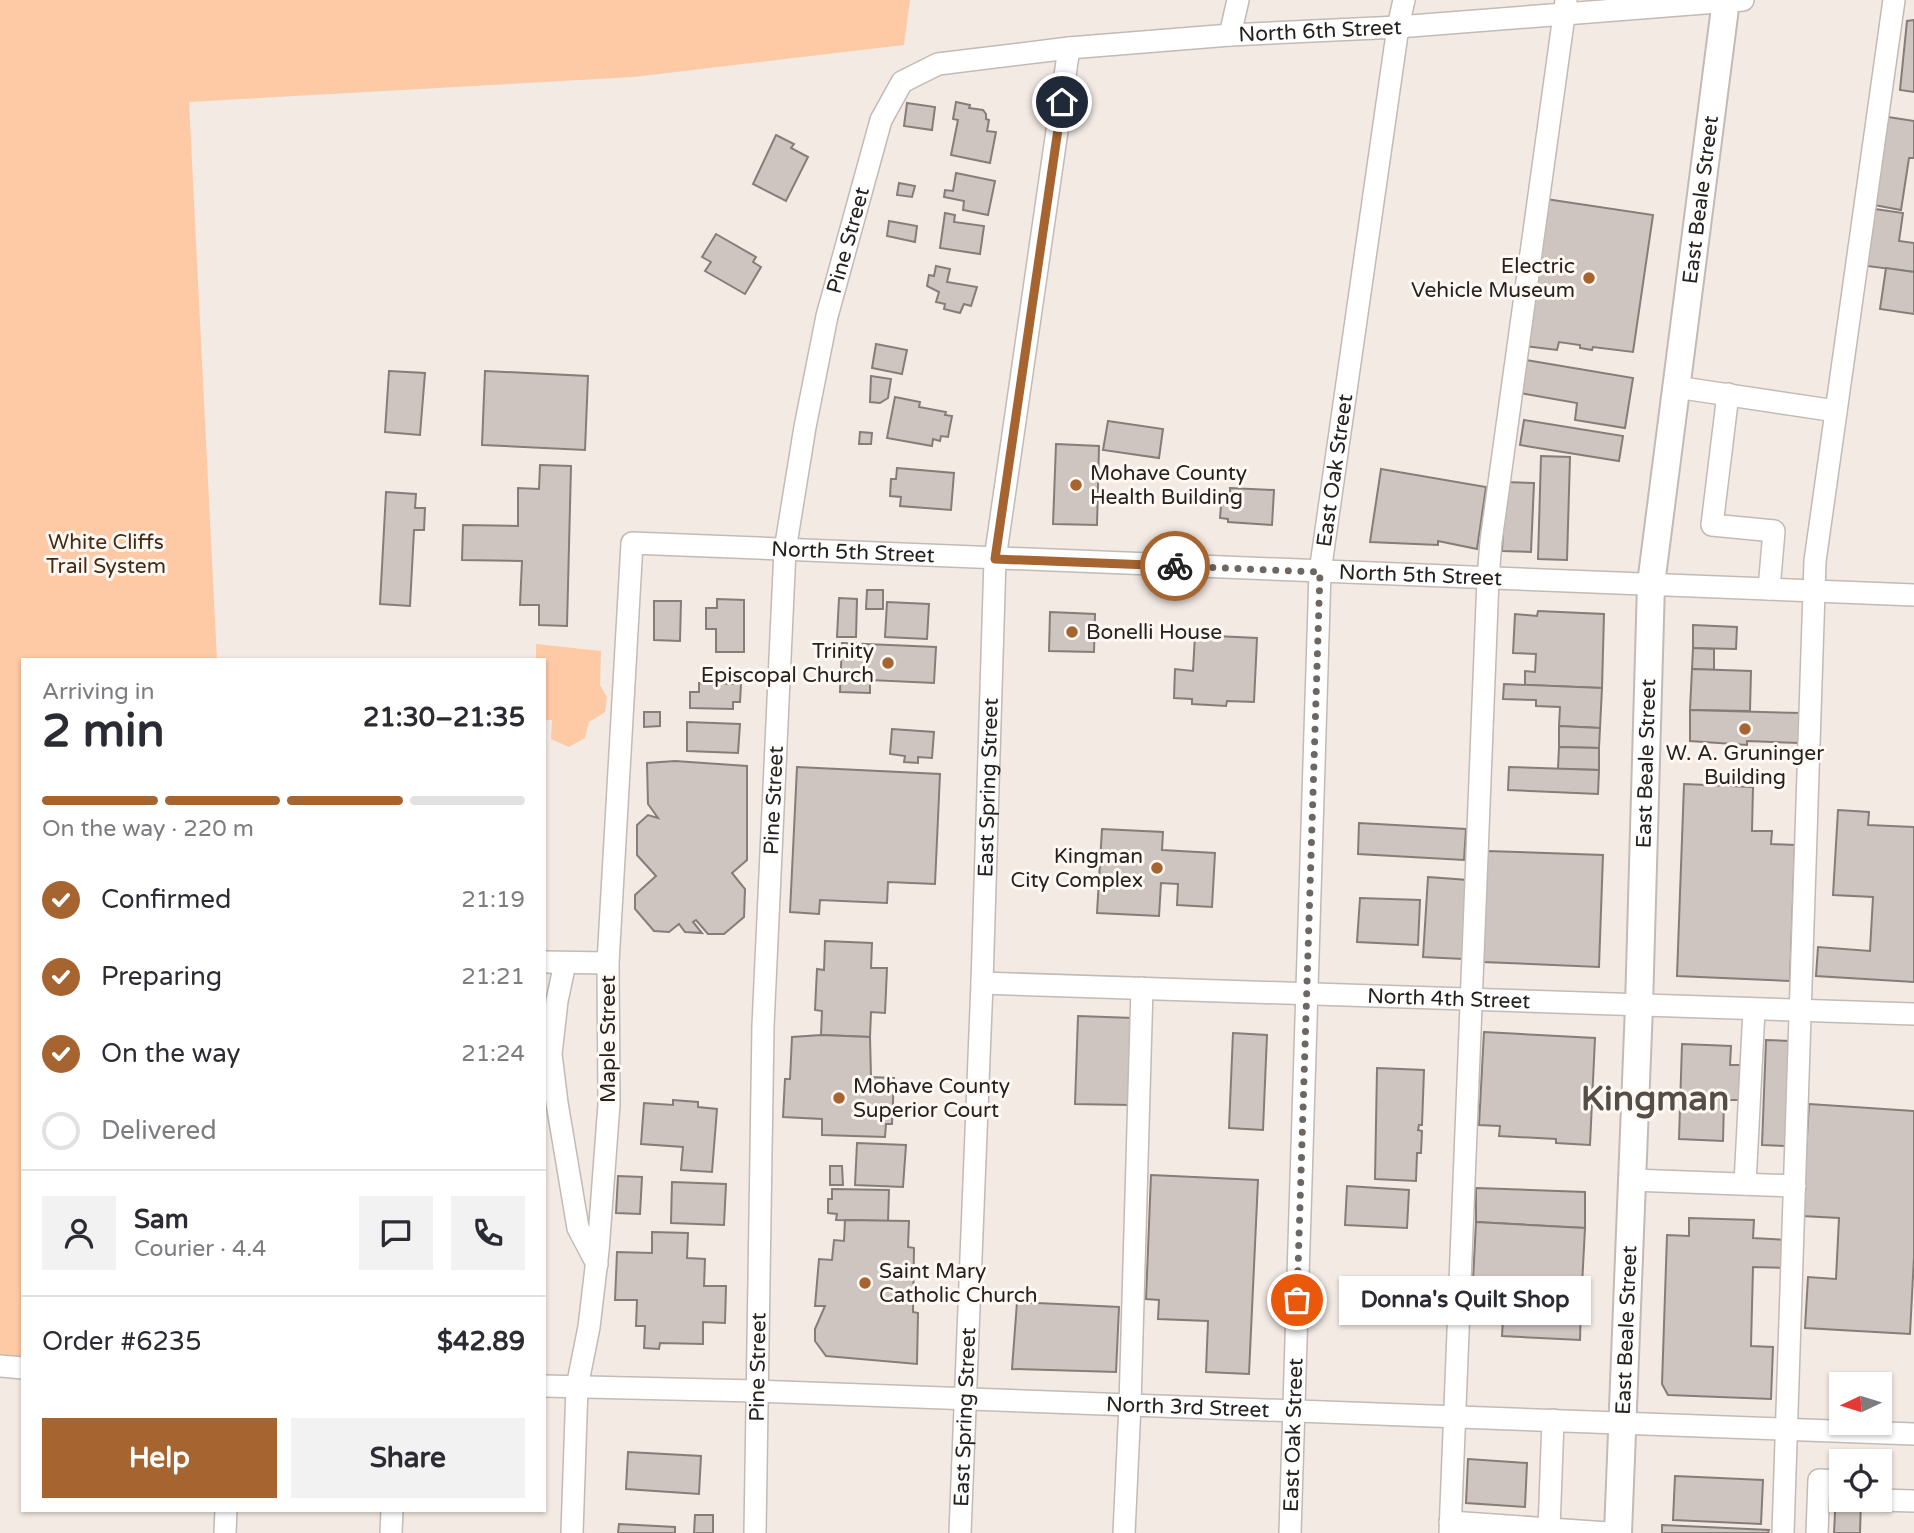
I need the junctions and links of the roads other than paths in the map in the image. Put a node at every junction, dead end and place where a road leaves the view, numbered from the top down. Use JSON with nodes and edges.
{"nodes":[{"id":1,"x":1238,"y":0,"type":"edge"},
{"id":2,"x":1404,"y":0,"type":"edge"},
{"id":3,"x":1732,"y":0,"type":"edge"},
{"id":4,"x":1894,"y":0,"type":"edge"},
{"id":5,"x":1565,"y":7,"type":"edge"},
{"id":6,"x":1398,"y":27,"type":"junction"},
{"id":7,"x":1230,"y":35,"type":"junction"},
{"id":8,"x":1069,"y":48,"type":"junction"},
{"id":9,"x":902,"y":82,"type":"joint"},
{"id":10,"x":1676,"y":387,"type":"junction"},
{"id":11,"x":1728,"y":394,"type":"junction"},
{"id":12,"x":1836,"y":411,"type":"junction"},
{"id":13,"x":632,"y":543,"type":"joint"},
{"id":14,"x":785,"y":550,"type":"junction"},
{"id":15,"x":995,"y":559,"type":"junction"},
{"id":16,"x":1320,"y":572,"type":"junction"},
{"id":17,"x":1488,"y":579,"type":"junction"},
{"id":18,"x":1651,"y":584,"type":"junction"},
{"id":19,"x":1769,"y":589,"type":"junction"},
{"id":20,"x":1814,"y":591,"type":"junction"},
{"id":21,"x":1914,"y":595,"type":"edge"},
{"id":22,"x":555,"y":962,"type":"edge"},
{"id":23,"x":608,"y":963,"type":"junction"},
{"id":24,"x":982,"y":983,"type":"junction"},
{"id":25,"x":1142,"y":988,"type":"junction"},
{"id":26,"x":1307,"y":994,"type":"junction"},
{"id":27,"x":1470,"y":1000,"type":"junction"},
{"id":28,"x":1639,"y":1006,"type":"junction"},
{"id":29,"x":1754,"y":1010,"type":"junction"},
{"id":30,"x":1800,"y":1011,"type":"junction"},
{"id":31,"x":1914,"y":1014,"type":"edge"},
{"id":32,"x":1632,"y":1180,"type":"junction"},
{"id":33,"x":1745,"y":1184,"type":"junction"},
{"id":34,"x":1795,"y":1186,"type":"junction"},
{"id":35,"x":597,"y":1264,"type":"junction"},
{"id":36,"x":0,"y":1366,"type":"edge"},
{"id":37,"x":21,"y":1368,"type":"edge"},
{"id":38,"x":546,"y":1386,"type":"edge"},
{"id":39,"x":577,"y":1388,"type":"junction"},
{"id":40,"x":756,"y":1391,"type":"junction"},
{"id":41,"x":966,"y":1398,"type":"junction"},
{"id":42,"x":1130,"y":1405,"type":"junction"},
{"id":43,"x":1293,"y":1411,"type":"junction"},
{"id":44,"x":1454,"y":1417,"type":"junction"},
{"id":45,"x":1553,"y":1420,"type":"junction"},
{"id":46,"x":1622,"y":1423,"type":"junction"},
{"id":47,"x":1788,"y":1429,"type":"junction"},
{"id":48,"x":1914,"y":1434,"type":"edge"},
{"id":49,"x":1829,"y":1480,"type":"edge"},
{"id":50,"x":1892,"y":1500,"type":"edge"},
{"id":51,"x":1914,"y":1501,"type":"edge"},
{"id":52,"x":226,"y":1512,"type":"edge"},
{"id":53,"x":392,"y":1512,"type":"edge"},
{"id":54,"x":1450,"y":1528,"type":"edge"},
{"id":55,"x":1549,"y":1529,"type":"junction"},
{"id":56,"x":225,"y":1533,"type":"edge"},
{"id":57,"x":391,"y":1533,"type":"edge"},
{"id":58,"x":572,"y":1533,"type":"edge"},
{"id":59,"x":755,"y":1533,"type":"edge"},
{"id":60,"x":960,"y":1533,"type":"edge"},
{"id":61,"x":1124,"y":1533,"type":"edge"},
{"id":62,"x":1290,"y":1533,"type":"edge"},
{"id":63,"x":1608,"y":1533,"type":"edge"},
{"id":64,"x":1618,"y":1533,"type":"edge"},
{"id":65,"x":1783,"y":1533,"type":"edge"},
{"id":66,"x":1817,"y":1533,"type":"edge"}],
"edges":[{"from":1,"to":7,"type":"street"},
{"from":2,"to":6,"type":"street","name":"East Oak Street"},
{"from":3,"to":5,"type":"street","name":"North 6th Street"},
{"from":3,"to":10,"type":"main road","name":"East Beale Street"},
{"from":4,"to":12,"type":"street"},
{"from":5,"to":6,"type":"street","name":"North 6th Street"},
{"from":5,"to":17,"type":"street"},
{"from":6,"to":7,"type":"street","name":"North 6th Street"},
{"from":6,"to":16,"type":"street","name":"East Oak Street"},
{"from":7,"to":8,"type":"street","name":"North 6th Street"},
{"from":8,"to":9,"type":"street","name":"North 6th Street"},
{"from":8,"to":15,"type":"street","name":"East Spring Street"},
{"from":9,"to":14,"type":"street","name":"Pine Street"},
{"from":10,"to":11,"type":"street"},
{"from":10,"to":18,"type":"main road","name":"East Beale Street"},
{"from":11,"to":12,"type":"street"},
{"from":11,"to":19,"type":"street"},
{"from":12,"to":20,"type":"street"},
{"from":13,"to":14,"type":"street","name":"North 5th Street"},
{"from":13,"to":23,"type":"street","name":"Maple Street"},
{"from":14,"to":15,"type":"street","name":"North 5th Street"},
{"from":14,"to":40,"type":"street","name":"Pine Street"},
{"from":15,"to":16,"type":"street","name":"North 5th Street"},
{"from":15,"to":24,"type":"street","name":"East Spring Street"},
{"from":16,"to":17,"type":"street","name":"North 5th Street"},
{"from":16,"to":26,"type":"street","name":"East Oak Street"},
{"from":17,"to":18,"type":"street","name":"North 5th Street"},
{"from":17,"to":27,"type":"street"},
{"from":18,"to":19,"type":"street","name":"North 5th Street"},
{"from":18,"to":28,"type":"main road","name":"East Beale Street"},
{"from":19,"to":20,"type":"street","name":"North 5th Street"},
{"from":20,"to":21,"type":"street","name":"North 5th Street"},
{"from":20,"to":30,"type":"street"},
{"from":22,"to":23,"type":"street"},
{"from":22,"to":35,"type":"street"},
{"from":23,"to":35,"type":"street","name":"Maple Street"},
{"from":24,"to":25,"type":"street","name":"North 4th Street"},
{"from":24,"to":41,"type":"street","name":"East Spring Street"},
{"from":25,"to":26,"type":"street","name":"North 4th Street"},
{"from":25,"to":42,"type":"street"},
{"from":26,"to":27,"type":"street","name":"North 4th Street"},
{"from":26,"to":43,"type":"street","name":"East Oak Street"},
{"from":27,"to":28,"type":"street","name":"North 4th Street"},
{"from":27,"to":44,"type":"street"},
{"from":28,"to":29,"type":"street","name":"North 4th Street"},
{"from":28,"to":32,"type":"main road","name":"East Beale Street"},
{"from":29,"to":30,"type":"street","name":"North 4th Street"},
{"from":29,"to":33,"type":"street"},
{"from":30,"to":31,"type":"street","name":"North 4th Street"},
{"from":30,"to":34,"type":"street"},
{"from":32,"to":33,"type":"street"},
{"from":32,"to":46,"type":"main road","name":"East Beale Street"},
{"from":33,"to":34,"type":"street"},
{"from":34,"to":47,"type":"street"},
{"from":35,"to":39,"type":"street","name":"Maple Street"},
{"from":36,"to":37,"type":"street"},
{"from":38,"to":39,"type":"street","name":"North 3rd Street"},
{"from":39,"to":40,"type":"street","name":"North 3rd Street"},
{"from":39,"to":58,"type":"street","name":"Maple Street"},
{"from":40,"to":41,"type":"street","name":"North 3rd Street"},
{"from":40,"to":59,"type":"street","name":"Pine Street"},
{"from":41,"to":42,"type":"street","name":"North 3rd Street"},
{"from":41,"to":60,"type":"street","name":"East Spring Street"},
{"from":42,"to":43,"type":"street","name":"North 3rd Street"},
{"from":42,"to":61,"type":"street"},
{"from":43,"to":44,"type":"street","name":"North 3rd Street"},
{"from":43,"to":62,"type":"street","name":"East Oak Street"},
{"from":44,"to":45,"type":"street","name":"North 3rd Street"},
{"from":44,"to":54,"type":"street"},
{"from":45,"to":46,"type":"street","name":"North 3rd Street"},
{"from":45,"to":55,"type":"street"},
{"from":46,"to":47,"type":"street","name":"North 3rd Street"},
{"from":46,"to":64,"type":"main road","name":"East Beale Street"},
{"from":47,"to":48,"type":"street","name":"North 3rd Street"},
{"from":47,"to":65,"type":"street"},
{"from":49,"to":66,"type":"street"},
{"from":50,"to":51,"type":"street"},
{"from":52,"to":56,"type":"street"},
{"from":53,"to":57,"type":"street"},
{"from":54,"to":55,"type":"street"},
{"from":55,"to":63,"type":"street"}]}
